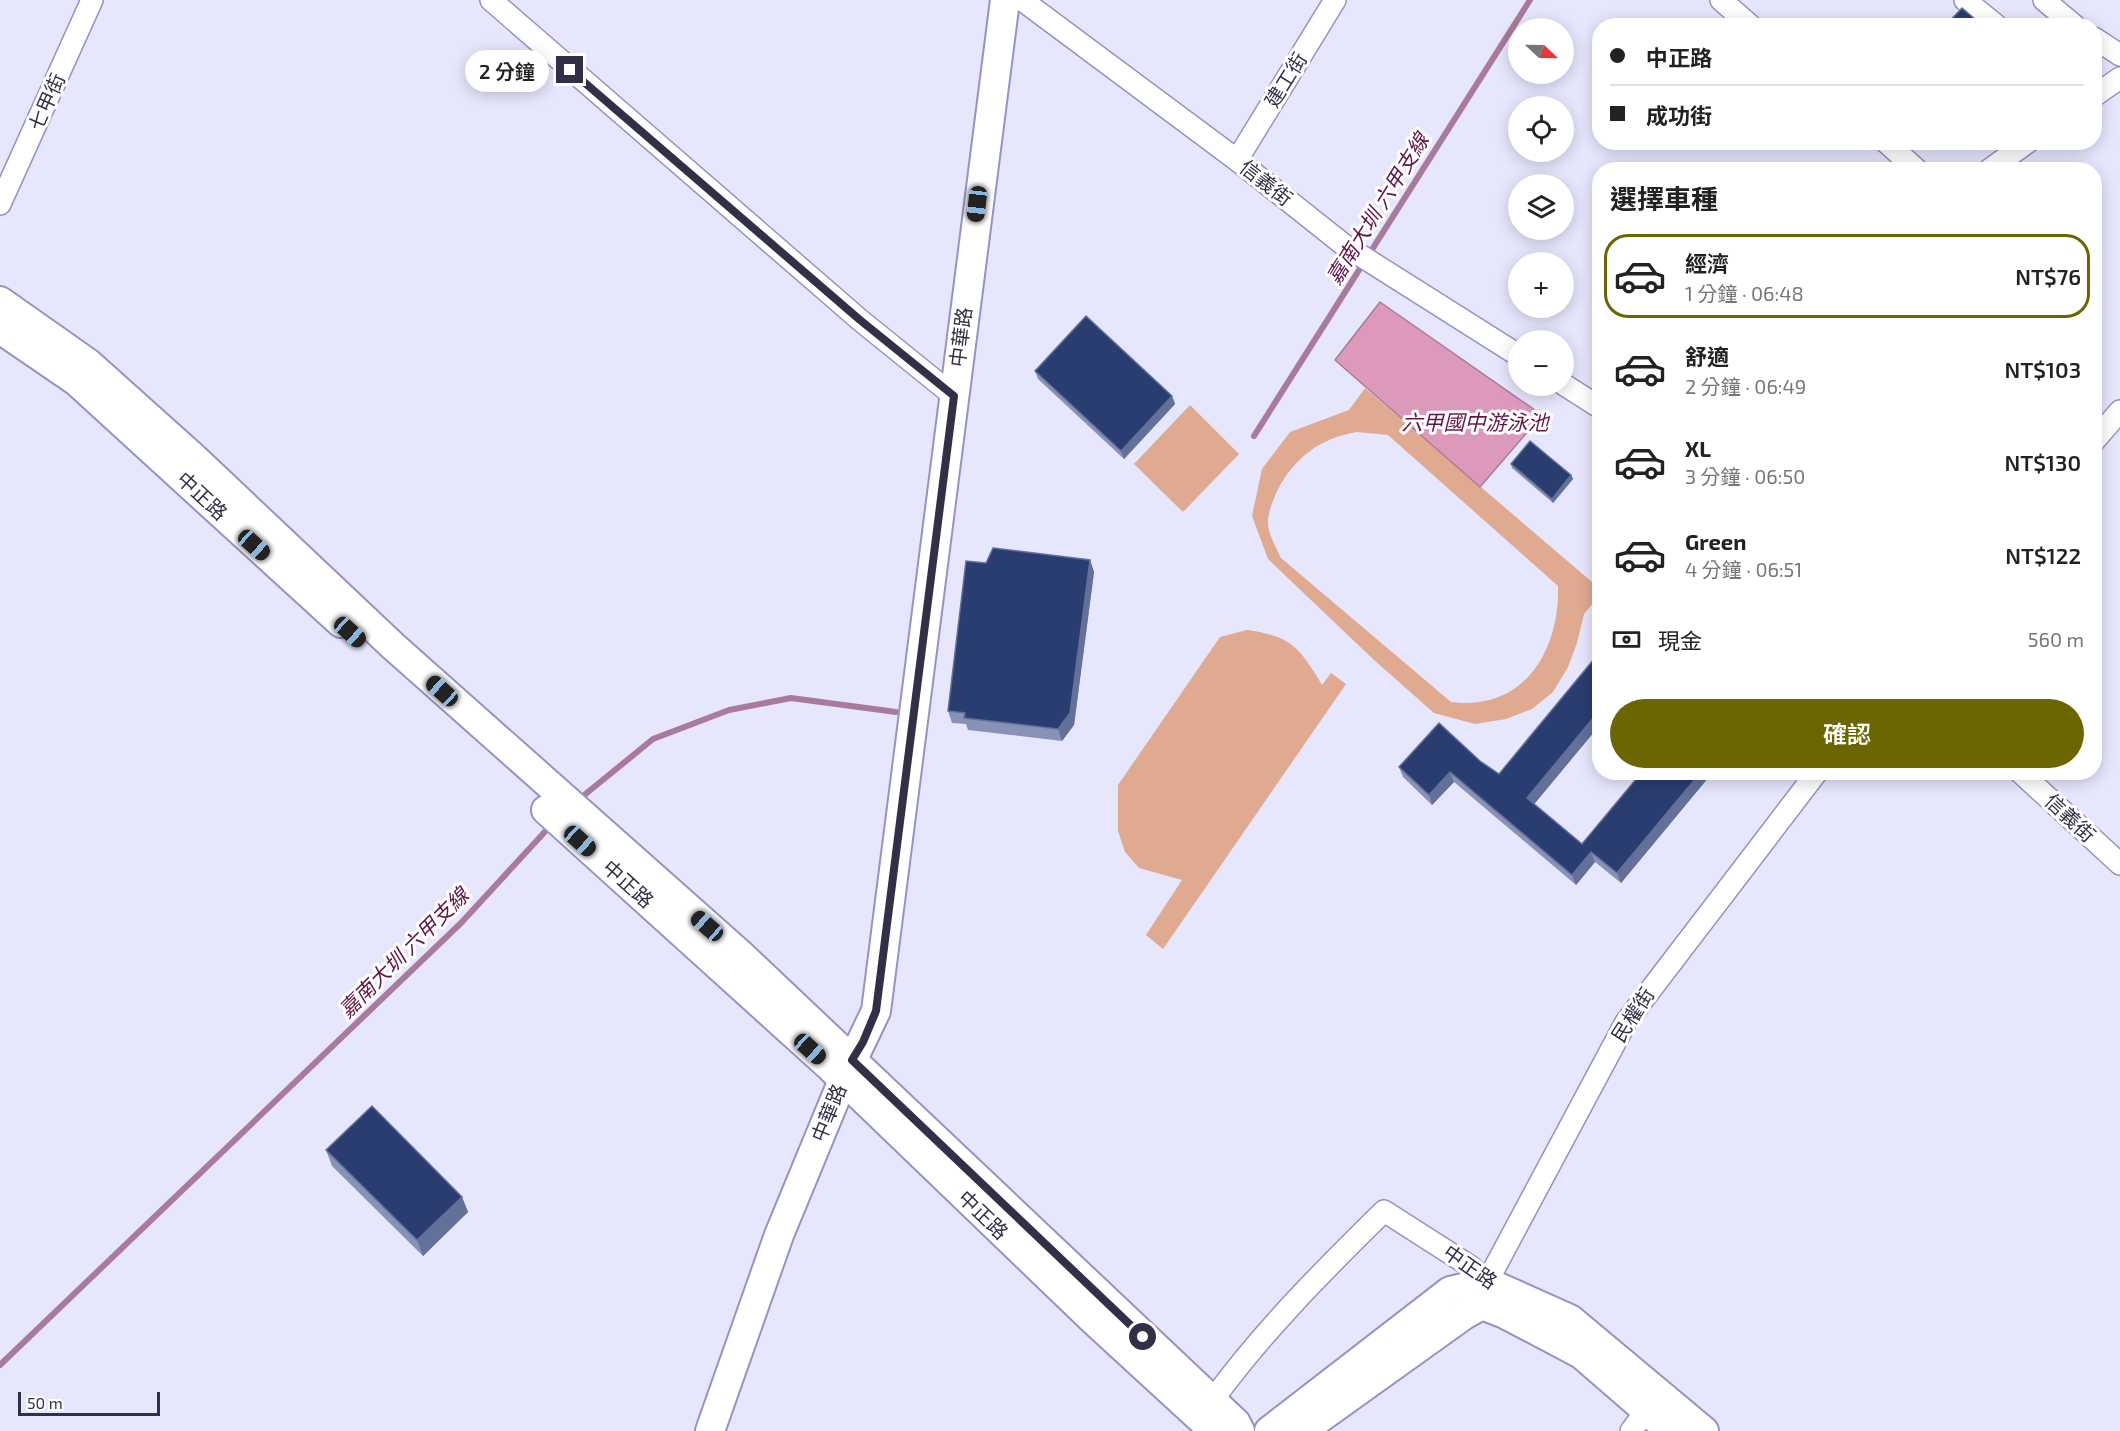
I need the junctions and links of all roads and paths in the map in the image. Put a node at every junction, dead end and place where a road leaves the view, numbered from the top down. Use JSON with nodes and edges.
{"nodes":[{"id":1,"x":92,"y":0,"type":"edge"},
{"id":2,"x":491,"y":0,"type":"edge"},
{"id":3,"x":1005,"y":0,"type":"edge"},
{"id":4,"x":1022,"y":0,"type":"edge"},
{"id":5,"x":1335,"y":0,"type":"edge"},
{"id":6,"x":1721,"y":0,"type":"edge"},
{"id":7,"x":1965,"y":0,"type":"edge"},
{"id":8,"x":2044,"y":0,"type":"edge"},
{"id":9,"x":1742,"y":18,"type":"edge"},
{"id":10,"x":1987,"y":18,"type":"edge"},
{"id":11,"x":2065,"y":18,"type":"edge"},
{"id":12,"x":2102,"y":43,"type":"edge"},
{"id":13,"x":2120,"y":55,"type":"edge"},
{"id":14,"x":2120,"y":78,"type":"edge"},
{"id":15,"x":2102,"y":90,"type":"edge"},
{"id":16,"x":1895,"y":150,"type":"edge"},
{"id":17,"x":2017,"y":150,"type":"edge"},
{"id":18,"x":1237,"y":160,"type":"junction"},
{"id":19,"x":1908,"y":162,"type":"edge"},
{"id":20,"x":2000,"y":162,"type":"edge"},
{"id":21,"x":0,"y":204,"type":"edge"},
{"id":22,"x":0,"y":302,"type":"edge"},
{"id":23,"x":0,"y":329,"type":"edge"},
{"id":24,"x":1508,"y":349,"type":"edge"},
{"id":25,"x":1574,"y":391,"type":"edge"},
{"id":26,"x":954,"y":396,"type":"junction"},
{"id":27,"x":1592,"y":403,"type":"edge"},
{"id":28,"x":2120,"y":411,"type":"edge"},
{"id":29,"x":2102,"y":432,"type":"edge"},
{"id":30,"x":1811,"y":780,"type":"edge"},
{"id":31,"x":2029,"y":780,"type":"edge"},
{"id":32,"x":2120,"y":864,"type":"edge"},
{"id":33,"x":847,"y":1070,"type":"junction"},
{"id":34,"x":1485,"y":1294,"type":"junction"},
{"id":35,"x":1212,"y":1401,"type":"junction"},
{"id":36,"x":1638,"y":1421,"type":"edge"},
{"id":37,"x":710,"y":1431,"type":"edge"},
{"id":38,"x":1214,"y":1431,"type":"edge"},
{"id":39,"x":1240,"y":1431,"type":"edge"},
{"id":40,"x":1269,"y":1431,"type":"edge"},
{"id":41,"x":1302,"y":1431,"type":"edge"},
{"id":42,"x":1670,"y":1431,"type":"edge"},
{"id":43,"x":1704,"y":1431,"type":"edge"}],
"edges":[{"from":1,"to":21,"type":"street","name":"七甲街"},
{"from":2,"to":26,"type":"street"},
{"from":3,"to":26,"type":"main road","name":"中華路"},
{"from":4,"to":18,"type":"street","name":"信義街"},
{"from":5,"to":18,"type":"street","name":"建工街"},
{"from":6,"to":9,"type":"street"},
{"from":7,"to":10,"type":"street"},
{"from":8,"to":11,"type":"street"},
{"from":12,"to":13,"type":"street"},
{"from":14,"to":15,"type":"street"},
{"from":16,"to":19,"type":"street"},
{"from":17,"to":20,"type":"street"},
{"from":18,"to":24,"type":"street","name":"信義街"},
{"from":22,"to":33,"type":"main road","name":"中正路"},
{"from":23,"to":33,"type":"main road","name":"中正路"},
{"from":25,"to":27,"type":"street"},
{"from":26,"to":33,"type":"main road","name":"中華路"},
{"from":28,"to":29,"type":"street"},
{"from":30,"to":34,"type":"street","name":"民權街"},
{"from":31,"to":32,"type":"street","name":"信義街"},
{"from":33,"to":35,"type":"main road","name":"中正路"},
{"from":33,"to":37,"type":"main road","name":"中華路"},
{"from":33,"to":38,"type":"main road","name":"中正路"},
{"from":34,"to":35,"type":"street","name":"中正路"},
{"from":34,"to":36,"type":"main road","name":"中正路"},
{"from":34,"to":40,"type":"main road"},
{"from":34,"to":41,"type":"main road"},
{"from":34,"to":43,"type":"main road","name":"中正路"},
{"from":35,"to":39,"type":"main road","name":"中正路"},
{"from":36,"to":42,"type":"main road","name":"中正路"}]}
